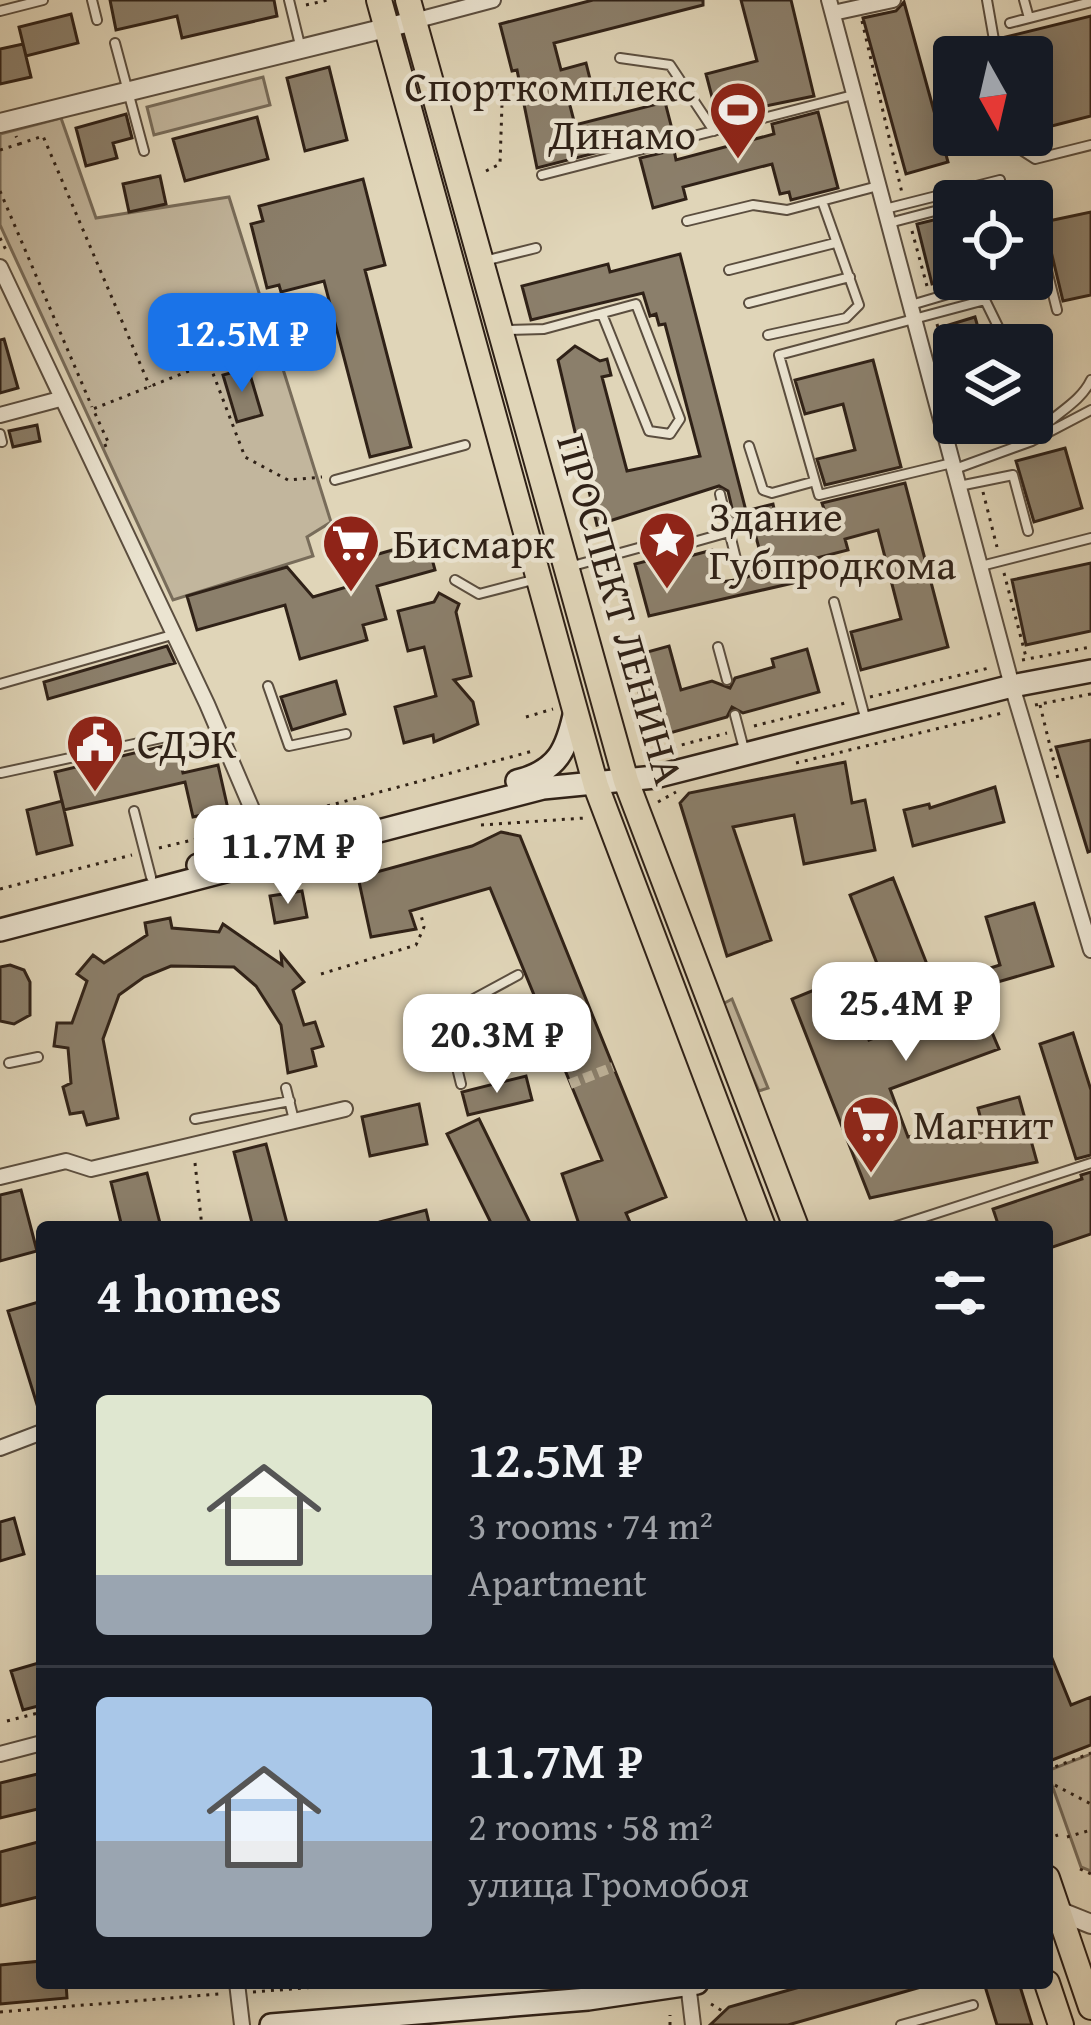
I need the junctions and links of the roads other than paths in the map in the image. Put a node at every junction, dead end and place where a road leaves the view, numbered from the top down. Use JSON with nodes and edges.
{"nodes":[{"id":1,"x":43,"y":0,"type":"edge"},
{"id":2,"x":92,"y":0,"type":"edge"},
{"id":3,"x":289,"y":0,"type":"edge"},
{"id":4,"x":379,"y":0,"type":"edge"},
{"id":5,"x":493,"y":0,"type":"edge"},
{"id":6,"x":893,"y":0,"type":"edge"},
{"id":7,"x":987,"y":0,"type":"edge"},
{"id":8,"x":1024,"y":0,"type":"edge"},
{"id":9,"x":1091,"y":2,"type":"edge"},
{"id":10,"x":831,"y":6,"type":"edge"},
{"id":11,"x":411,"y":10,"type":"edge"},
{"id":12,"x":0,"y":11,"type":"edge"},
{"id":13,"x":1029,"y":18,"type":"junction"},
{"id":14,"x":98,"y":20,"type":"dead end"},
{"id":15,"x":1010,"y":23,"type":"dead end"},
{"id":16,"x":386,"y":28,"type":"junction"},
{"id":17,"x":994,"y":36,"type":"edge"},
{"id":18,"x":115,"y":43,"type":"dead end"},
{"id":19,"x":301,"y":50,"type":"junction"},
{"id":20,"x":620,"y":58,"type":"dead end"},
{"id":21,"x":129,"y":93,"type":"junction"},
{"id":22,"x":854,"y":95,"type":"junction"},
{"id":23,"x":0,"y":123,"type":"edge"},
{"id":24,"x":714,"y":131,"type":"junction"},
{"id":25,"x":1091,"y":145,"type":"edge"},
{"id":26,"x":144,"y":151,"type":"dead end"},
{"id":27,"x":1053,"y":154,"type":"edge"},
{"id":28,"x":542,"y":175,"type":"dead end"},
{"id":29,"x":878,"y":186,"type":"junction"},
{"id":30,"x":822,"y":201,"type":"junction"},
{"id":31,"x":933,"y":201,"type":"edge"},
{"id":32,"x":933,"y":209,"type":"edge"},
{"id":33,"x":886,"y":216,"type":"junction"},
{"id":34,"x":687,"y":221,"type":"dead end"},
{"id":35,"x":835,"y":243,"type":"junction"},
{"id":36,"x":536,"y":248,"type":"dead end"},
{"id":37,"x":482,"y":262,"type":"junction"},
{"id":38,"x":0,"y":268,"type":"edge"},
{"id":39,"x":729,"y":270,"type":"dead end"},
{"id":40,"x":850,"y":278,"type":"junction"},
{"id":41,"x":1053,"y":294,"type":"edge"},
{"id":42,"x":943,"y":300,"type":"edge"},
{"id":43,"x":749,"y":303,"type":"dead end"},
{"id":44,"x":1057,"y":310,"type":"dead end"},
{"id":45,"x":911,"y":312,"type":"junction"},
{"id":46,"x":602,"y":314,"type":"junction"},
{"id":47,"x":997,"y":324,"type":"edge"},
{"id":48,"x":501,"y":330,"type":"junction"},
{"id":49,"x":768,"y":334,"type":"dead end"},
{"id":50,"x":1091,"y":380,"type":"edge"},
{"id":51,"x":60,"y":399,"type":"junction"},
{"id":52,"x":1091,"y":410,"type":"edge"},
{"id":53,"x":0,"y":415,"type":"edge"},
{"id":54,"x":1053,"y":418,"type":"edge"},
{"id":55,"x":1053,"y":430,"type":"edge"},
{"id":56,"x":1024,"y":444,"type":"edge"},
{"id":57,"x":465,"y":446,"type":"dead end"},
{"id":58,"x":749,"y":446,"type":"dead end"},
{"id":59,"x":952,"y":466,"type":"junction"},
{"id":60,"x":332,"y":477,"type":"road end"},
{"id":61,"x":812,"y":482,"type":"junction"},
{"id":62,"x":958,"y":486,"type":"junction"},
{"id":63,"x":721,"y":494,"type":"dead end"},
{"id":64,"x":1028,"y":531,"type":"dead end"},
{"id":65,"x":729,"y":532,"type":"junction"},
{"id":66,"x":1091,"y":538,"type":"edge"},
{"id":67,"x":980,"y":566,"type":"junction"},
{"id":68,"x":567,"y":568,"type":"junction"},
{"id":69,"x":740,"y":571,"type":"dead end"},
{"id":70,"x":540,"y":579,"type":"junction"},
{"id":71,"x":455,"y":580,"type":"dead end"},
{"id":72,"x":834,"y":602,"type":"dead end"},
{"id":73,"x":172,"y":635,"type":"junction"},
{"id":74,"x":718,"y":647,"type":"dead end"},
{"id":75,"x":1091,"y":671,"type":"edge"},
{"id":76,"x":727,"y":680,"type":"dead end"},
{"id":77,"x":0,"y":683,"type":"edge"},
{"id":78,"x":268,"y":686,"type":"dead end"},
{"id":79,"x":1012,"y":686,"type":"junction"},
{"id":80,"x":565,"y":709,"type":"junction"},
{"id":81,"x":736,"y":715,"type":"dead end"},
{"id":82,"x":866,"y":723,"type":"junction"},
{"id":83,"x":180,"y":734,"type":"dead end"},
{"id":84,"x":346,"y":734,"type":"dead end"},
{"id":85,"x":746,"y":754,"type":"junction"},
{"id":86,"x":2,"y":773,"type":"edge"},
{"id":87,"x":539,"y":776,"type":"junction"},
{"id":88,"x":626,"y":781,"type":"junction"},
{"id":89,"x":596,"y":786,"type":"junction"},
{"id":90,"x":134,"y":811,"type":"dead end"},
{"id":91,"x":270,"y":853,"type":"junction"},
{"id":92,"x":151,"y":877,"type":"junction"},
{"id":93,"x":0,"y":917,"type":"edge"},
{"id":94,"x":0,"y":931,"type":"edge"},
{"id":95,"x":1091,"y":950,"type":"edge"},
{"id":96,"x":518,"y":975,"type":"dead end"},
{"id":97,"x":38,"y":1057,"type":"dead end"},
{"id":98,"x":9,"y":1063,"type":"dead end"},
{"id":99,"x":461,"y":1084,"type":"dead end"},
{"id":100,"x":286,"y":1088,"type":"dead end"},
{"id":101,"x":290,"y":1101,"type":"junction"},
{"id":102,"x":345,"y":1109,"type":"dead end"},
{"id":103,"x":241,"y":1110,"type":"junction"},
{"id":104,"x":195,"y":1119,"type":"dead end"},
{"id":105,"x":294,"y":1120,"type":"junction"},
{"id":106,"x":245,"y":1131,"type":"junction"},
{"id":107,"x":1091,"y":1163,"type":"edge"},
{"id":108,"x":0,"y":1177,"type":"edge"},
{"id":109,"x":761,"y":1221,"type":"edge"},
{"id":110,"x":794,"y":1221,"type":"edge"},
{"id":111,"x":912,"y":1221,"type":"edge"},
{"id":112,"x":36,"y":1434,"type":"edge"},
{"id":113,"x":0,"y":1448,"type":"edge"},
{"id":114,"x":36,"y":1745,"type":"edge"},
{"id":115,"x":0,"y":1754,"type":"edge"},
{"id":116,"x":1053,"y":1910,"type":"edge"},
{"id":117,"x":1091,"y":1924,"type":"edge"},
{"id":118,"x":238,"y":1989,"type":"edge"},
{"id":119,"x":645,"y":1989,"type":"edge"},
{"id":120,"x":691,"y":1989,"type":"edge"},
{"id":121,"x":1049,"y":1989,"type":"edge"},
{"id":122,"x":973,"y":2005,"type":"dead end"},
{"id":123,"x":1091,"y":2007,"type":"edge"},
{"id":124,"x":336,"y":2023,"type":"edge"},
{"id":125,"x":242,"y":2025,"type":"edge"},
{"id":126,"x":272,"y":2025,"type":"edge"},
{"id":127,"x":693,"y":2025,"type":"edge"},
{"id":128,"x":901,"y":2025,"type":"edge"},
{"id":129,"x":1061,"y":2025,"type":"edge"}],
"edges":[{"from":1,"to":12,"type":"lane"},
{"from":2,"to":14,"type":"lane"},
{"from":3,"to":19,"type":"lane"},
{"from":4,"to":16,"type":"highway","name":"ПРОСПЕКТ ЛЕНИНА"},
{"from":5,"to":11,"type":"street"},
{"from":6,"to":10,"type":"street"},
{"from":7,"to":17,"type":"lane"},
{"from":8,"to":13,"type":"lane"},
{"from":9,"to":13,"type":"lane"},
{"from":10,"to":22,"type":"street"},
{"from":11,"to":16,"type":"street"},
{"from":11,"to":37,"type":"highway","name":"ПРОСПЕКТ ЛЕНИНА"},
{"from":13,"to":15,"type":"lane"},
{"from":16,"to":19,"type":"street"},
{"from":16,"to":70,"type":"highway","name":"ПРОСПЕКТ ЛЕНИНА"},
{"from":18,"to":21,"type":"lane"},
{"from":19,"to":21,"type":"street"},
{"from":20,"to":24,"type":"lane"},
{"from":21,"to":23,"type":"street"},
{"from":21,"to":26,"type":"lane"},
{"from":22,"to":24,"type":"lane"},
{"from":22,"to":29,"type":"street"},
{"from":24,"to":28,"type":"lane"},
{"from":25,"to":27,"type":"lane"},
{"from":29,"to":30,"type":"lane"},
{"from":29,"to":33,"type":"street"},
{"from":30,"to":34,"type":"lane"},
{"from":30,"to":35,"type":"lane"},
{"from":31,"to":33,"type":"lane"},
{"from":32,"to":33,"type":"lane"},
{"from":33,"to":45,"type":"street"},
{"from":35,"to":39,"type":"lane"},
{"from":35,"to":40,"type":"lane"},
{"from":36,"to":37,"type":"lane"},
{"from":37,"to":48,"type":"highway","name":"ПРОСПЕКТ ЛЕНИНА"},
{"from":38,"to":51,"type":"street"},
{"from":40,"to":43,"type":"lane"},
{"from":40,"to":49,"type":"lane"},
{"from":41,"to":44,"type":"lane"},
{"from":42,"to":45,"type":"lane"},
{"from":45,"to":47,"type":"lane"},
{"from":45,"to":59,"type":"street"},
{"from":45,"to":61,"type":"lane"},
{"from":46,"to":46,"type":"lane"},
{"from":46,"to":48,"type":"lane"},
{"from":48,"to":68,"type":"highway","name":"ПРОСПЕКТ ЛЕНИНА"},
{"from":50,"to":54,"type":"lane"},
{"from":51,"to":53,"type":"street"},
{"from":51,"to":73,"type":"street"},
{"from":52,"to":55,"type":"lane"},
{"from":56,"to":59,"type":"lane"},
{"from":57,"to":60,"type":"lane"},
{"from":58,"to":61,"type":"lane"},
{"from":59,"to":61,"type":"lane"},
{"from":59,"to":62,"type":"street"},
{"from":62,"to":64,"type":"lane"},
{"from":62,"to":67,"type":"street"},
{"from":63,"to":65,"type":"lane"},
{"from":65,"to":68,"type":"lane"},
{"from":65,"to":69,"type":"lane"},
{"from":66,"to":67,"type":"lane"},
{"from":67,"to":79,"type":"street"},
{"from":68,"to":88,"type":"highway","name":"ПРОСПЕКТ ЛЕНИНА"},
{"from":70,"to":71,"type":"lane"},
{"from":70,"to":80,"type":"highway","name":"ПРОСПЕКТ ЛЕНИНА"},
{"from":72,"to":82,"type":"lane"},
{"from":73,"to":77,"type":"lane"},
{"from":73,"to":91,"type":"street"},
{"from":74,"to":76,"type":"lane"},
{"from":75,"to":79,"type":"main road"},
{"from":78,"to":84,"type":"lane"},
{"from":79,"to":82,"type":"main road"},
{"from":79,"to":95,"type":"street"},
{"from":80,"to":87,"type":"main road"},
{"from":80,"to":89,"type":"highway","name":"ПРОСПЕКТ ЛЕНИНА"},
{"from":81,"to":85,"type":"lane"},
{"from":82,"to":85,"type":"main road"},
{"from":83,"to":86,"type":"lane"},
{"from":85,"to":88,"type":"main road"},
{"from":87,"to":89,"type":"main road"},
{"from":87,"to":91,"type":"main road"},
{"from":88,"to":89,"type":"main road"},
{"from":88,"to":110,"type":"highway","name":"ПРОСПЕКТ ЛЕНИНА"},
{"from":89,"to":91,"type":"main road"},
{"from":89,"to":109,"type":"highway","name":"ПРОСПЕКТ ЛЕНИНА"},
{"from":90,"to":92,"type":"lane"},
{"from":91,"to":92,"type":"main road"},
{"from":91,"to":94,"type":"main road"},
{"from":92,"to":93,"type":"main road"},
{"from":96,"to":99,"type":"lane"},
{"from":97,"to":98,"type":"lane"},
{"from":100,"to":101,"type":"lane"},
{"from":101,"to":103,"type":"lane"},
{"from":101,"to":105,"type":"lane"},
{"from":102,"to":105,"type":"street"},
{"from":103,"to":104,"type":"lane"},
{"from":103,"to":106,"type":"lane"},
{"from":105,"to":106,"type":"street"},
{"from":106,"to":108,"type":"street"},
{"from":107,"to":111,"type":"lane"},
{"from":112,"to":113,"type":"street"},
{"from":114,"to":115,"type":"street"},
{"from":116,"to":117,"type":"street"},
{"from":116,"to":123,"type":"highway"},
{"from":118,"to":125,"type":"street"},
{"from":119,"to":124,"type":"main road"},
{"from":120,"to":127,"type":"street"},
{"from":121,"to":129,"type":"highway"},
{"from":122,"to":128,"type":"lane"},
{"from":124,"to":126,"type":"main road"}]}
